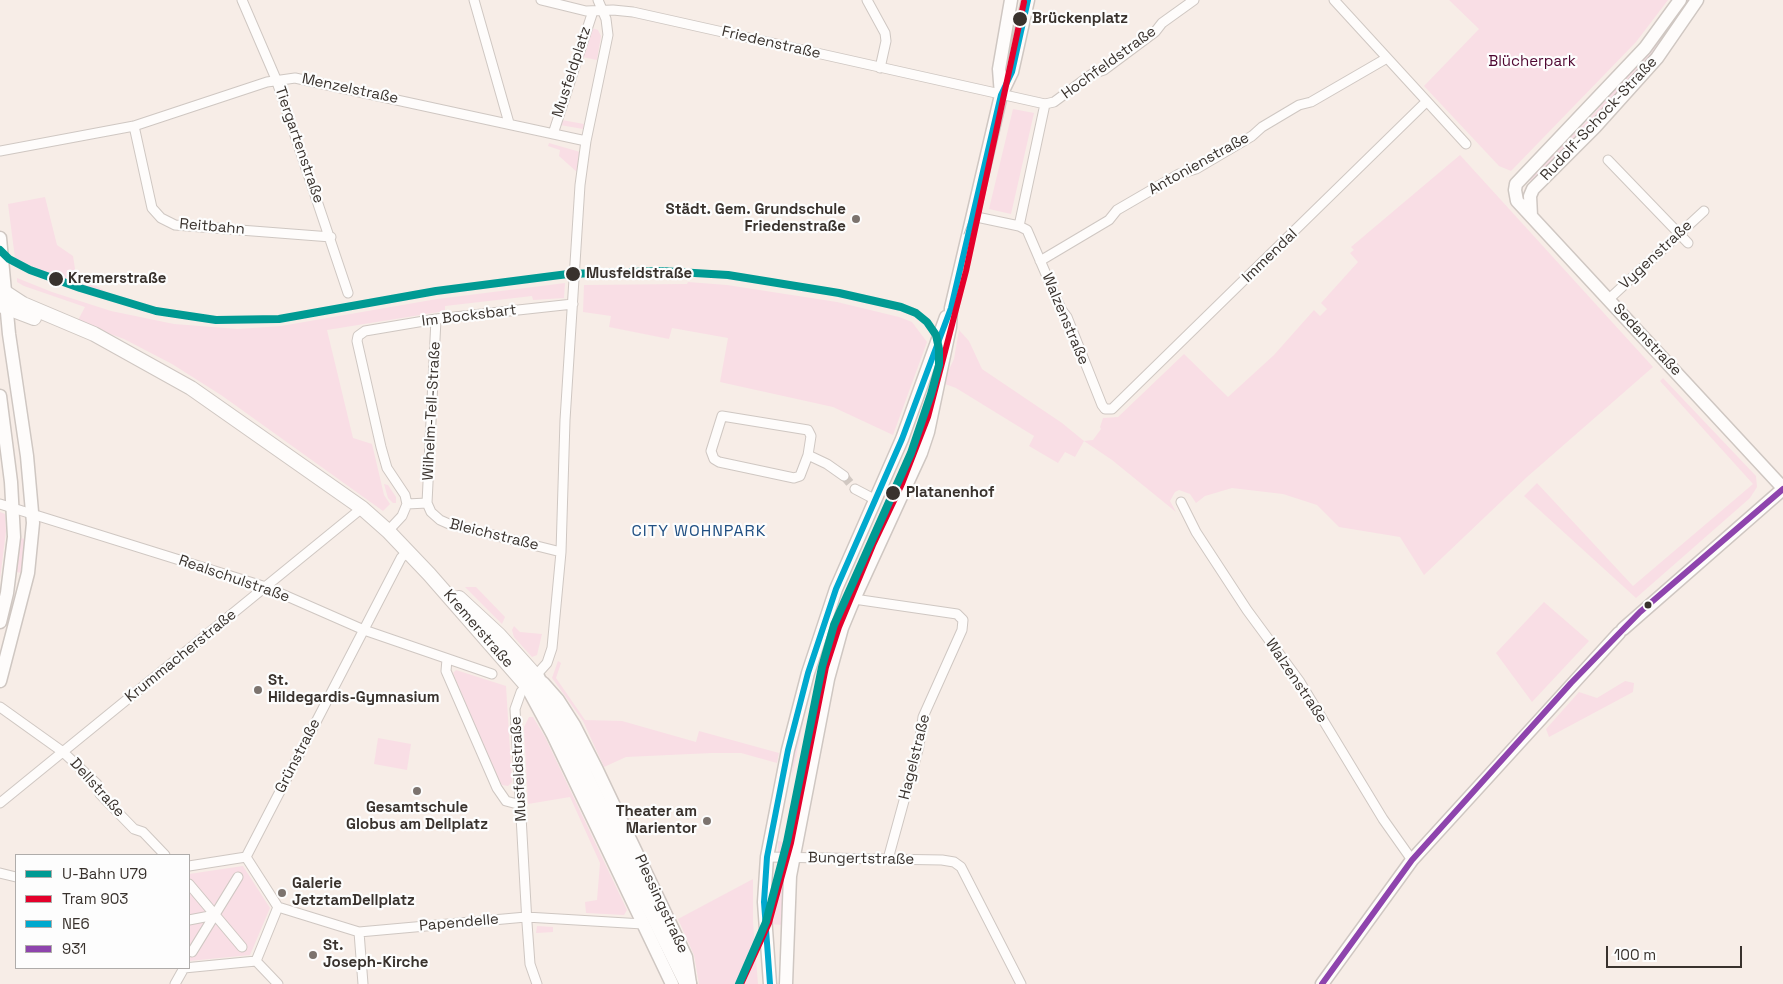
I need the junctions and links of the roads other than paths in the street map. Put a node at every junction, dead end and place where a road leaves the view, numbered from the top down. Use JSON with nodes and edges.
{"nodes":[{"id":1,"x":242,"y":0,"type":"edge"},
{"id":2,"x":474,"y":0,"type":"edge"},
{"id":3,"x":541,"y":0,"type":"edge"},
{"id":4,"x":598,"y":0,"type":"edge"},
{"id":5,"x":867,"y":0,"type":"edge"},
{"id":6,"x":1011,"y":0,"type":"edge"},
{"id":7,"x":1028,"y":0,"type":"edge"},
{"id":8,"x":1194,"y":0,"type":"edge"},
{"id":9,"x":1334,"y":0,"type":"edge"},
{"id":10,"x":1680,"y":0,"type":"edge"},
{"id":11,"x":1696,"y":0,"type":"edge"},
{"id":12,"x":597,"y":11,"type":"junction"},
{"id":13,"x":1387,"y":58,"type":"junction"},
{"id":14,"x":880,"y":68,"type":"junction"},
{"id":15,"x":276,"y":79,"type":"junction"},
{"id":16,"x":1000,"y":94,"type":"junction"},
{"id":17,"x":1426,"y":102,"type":"junction"},
{"id":18,"x":1045,"y":104,"type":"junction"},
{"id":19,"x":509,"y":123,"type":"junction"},
{"id":20,"x":134,"y":126,"type":"junction"},
{"id":21,"x":553,"y":134,"type":"junction"},
{"id":22,"x":586,"y":142,"type":"junction"},
{"id":23,"x":1466,"y":144,"type":"dead end"},
{"id":24,"x":0,"y":151,"type":"edge"},
{"id":25,"x":1608,"y":160,"type":"dead end"},
{"id":26,"x":1515,"y":190,"type":"joint"},
{"id":27,"x":1704,"y":211,"type":"dead end"},
{"id":28,"x":972,"y":216,"type":"junction"},
{"id":29,"x":1531,"y":216,"type":"junction"},
{"id":30,"x":1019,"y":226,"type":"junction"},
{"id":31,"x":1678,"y":235,"type":"junction"},
{"id":32,"x":331,"y":237,"type":"junction"},
{"id":33,"x":0,"y":238,"type":"edge"},
{"id":34,"x":1688,"y":243,"type":"dead end"},
{"id":35,"x":1040,"y":261,"type":"junction"},
{"id":36,"x":348,"y":293,"type":"dead end"},
{"id":37,"x":3,"y":299,"type":"edge"},
{"id":38,"x":1609,"y":299,"type":"junction"},
{"id":39,"x":573,"y":304,"type":"junction"},
{"id":40,"x":951,"y":308,"type":"junction"},
{"id":41,"x":436,"y":319,"type":"junction"},
{"id":42,"x":0,"y":396,"type":"edge"},
{"id":43,"x":1112,"y":409,"type":"joint"},
{"id":44,"x":808,"y":455,"type":"junction"},
{"id":45,"x":844,"y":476,"type":"tunnel mouth"},
{"id":46,"x":1783,"y":488,"type":"edge"},
{"id":47,"x":855,"y":489,"type":"tunnel mouth"},
{"id":48,"x":874,"y":500,"type":"junction"},
{"id":49,"x":1181,"y":502,"type":"dead end"},
{"id":50,"x":427,"y":503,"type":"junction"},
{"id":51,"x":0,"y":504,"type":"edge"},
{"id":52,"x":407,"y":504,"type":"junction"},
{"id":53,"x":13,"y":508,"type":"junction"},
{"id":54,"x":362,"y":508,"type":"junction"},
{"id":55,"x":34,"y":514,"type":"junction"},
{"id":56,"x":388,"y":531,"type":"junction"},
{"id":57,"x":408,"y":551,"type":"junction"},
{"id":58,"x":561,"y":552,"type":"junction"},
{"id":59,"x":266,"y":587,"type":"junction"},
{"id":60,"x":854,"y":598,"type":"junction"},
{"id":61,"x":0,"y":622,"type":"edge"},
{"id":62,"x":364,"y":630,"type":"junction"},
{"id":63,"x":447,"y":659,"type":"junction"},
{"id":64,"x":492,"y":674,"type":"dead end"},
{"id":65,"x":530,"y":680,"type":"junction"},
{"id":66,"x":0,"y":681,"type":"edge"},
{"id":67,"x":0,"y":707,"type":"edge"},
{"id":68,"x":63,"y":752,"type":"junction"},
{"id":69,"x":0,"y":803,"type":"edge"},
{"id":70,"x":521,"y":805,"type":"junction"},
{"id":71,"x":164,"y":854,"type":"edge"},
{"id":72,"x":246,"y":857,"type":"junction"},
{"id":73,"x":767,"y":857,"type":"junction"},
{"id":74,"x":793,"y":858,"type":"junction"},
{"id":75,"x":888,"y":859,"type":"junction"},
{"id":76,"x":1412,"y":860,"type":"junction"},
{"id":77,"x":190,"y":866,"type":"edge"},
{"id":78,"x":0,"y":873,"type":"edge"},
{"id":79,"x":15,"y":877,"type":"edge"},
{"id":80,"x":238,"y":877,"type":"dead end"},
{"id":81,"x":190,"y":885,"type":"edge"},
{"id":82,"x":278,"y":907,"type":"junction"},
{"id":83,"x":215,"y":915,"type":"junction"},
{"id":84,"x":526,"y":917,"type":"junction"},
{"id":85,"x":190,"y":920,"type":"edge"},
{"id":86,"x":649,"y":921,"type":"junction"},
{"id":87,"x":359,"y":932,"type":"junction"},
{"id":88,"x":242,"y":947,"type":"dead end"},
{"id":89,"x":192,"y":952,"type":"dead end"},
{"id":90,"x":256,"y":961,"type":"junction"},
{"id":91,"x":190,"y":967,"type":"edge"},
{"id":92,"x":183,"y":969,"type":"edge"},
{"id":93,"x":175,"y":984,"type":"edge"},
{"id":94,"x":278,"y":984,"type":"edge"},
{"id":95,"x":363,"y":984,"type":"edge"},
{"id":96,"x":537,"y":984,"type":"edge"},
{"id":97,"x":672,"y":984,"type":"edge"},
{"id":98,"x":689,"y":984,"type":"edge"},
{"id":99,"x":770,"y":984,"type":"edge"},
{"id":100,"x":786,"y":984,"type":"edge"},
{"id":101,"x":1020,"y":984,"type":"edge"},
{"id":102,"x":1322,"y":984,"type":"edge"}],
"edges":[{"from":1,"to":15,"type":"street","name":"Tiergartenstraße"},
{"from":2,"to":19,"type":"street"},
{"from":3,"to":12,"type":"street","name":"Friedenstraße"},
{"from":4,"to":12,"type":"street","name":"Musfeldstraße"},
{"from":5,"to":14,"type":"street"},
{"from":6,"to":16,"type":"main road"},
{"from":7,"to":16,"type":"main road"},
{"from":8,"to":18,"type":"street","name":"Hochfeldstraße"},
{"from":9,"to":13,"type":"street"},
{"from":10,"to":26,"type":"main road","name":"Rudolf-Schock-Straße"},
{"from":11,"to":29,"type":"main road","name":"Rudolf-Schock-Straße"},
{"from":12,"to":14,"type":"street","name":"Friedenstraße"},
{"from":12,"to":21,"type":"street","name":"Musfeldplatz"},
{"from":12,"to":22,"type":"street","name":"Musfeldstraße"},
{"from":13,"to":17,"type":"street"},
{"from":13,"to":35,"type":"street","name":"Antonienstraße"},
{"from":14,"to":16,"type":"street","name":"Friedenstraße"},
{"from":15,"to":19,"type":"street","name":"Menzelstraße"},
{"from":15,"to":20,"type":"street","name":"Menzelstraße"},
{"from":15,"to":32,"type":"street","name":"Tiergartenstraße"},
{"from":16,"to":18,"type":"street"},
{"from":16,"to":28,"type":"main road"},
{"from":17,"to":23,"type":"street"},
{"from":17,"to":43,"type":"street","name":"Immendal"},
{"from":18,"to":30,"type":"street"},
{"from":19,"to":21,"type":"street","name":"Menzelstraße"},
{"from":20,"to":24,"type":"street","name":"Menzelstraße"},
{"from":20,"to":32,"type":"street","name":"Reitbahn"},
{"from":21,"to":22,"type":"street","name":"Menzelstraße"},
{"from":22,"to":39,"type":"street","name":"Musfeldstraße"},
{"from":25,"to":31,"type":"street"},
{"from":26,"to":29,"type":"main road","name":"Sedanstraße"},
{"from":27,"to":31,"type":"street","name":"Vygenstraße"},
{"from":28,"to":30,"type":"street"},
{"from":28,"to":40,"type":"main road"},
{"from":29,"to":38,"type":"main road","name":"Sedanstraße"},
{"from":30,"to":35,"type":"street","name":"Walzenstraße"},
{"from":31,"to":34,"type":"street"},
{"from":31,"to":38,"type":"street","name":"Vygenstraße"},
{"from":32,"to":36,"type":"street","name":"Tiergartenstraße"},
{"from":33,"to":37,"type":"main road"},
{"from":35,"to":43,"type":"street","name":"Walzenstraße"},
{"from":37,"to":54,"type":"main road","name":"Kremerstraße"},
{"from":37,"to":55,"type":"main road"},
{"from":38,"to":46,"type":"main road","name":"Sedanstraße"},
{"from":39,"to":41,"type":"street","name":"Im Bocksbart"},
{"from":39,"to":58,"type":"street","name":"Musfeldstraße"},
{"from":40,"to":48,"type":"main road"},
{"from":40,"to":60,"type":"main road"},
{"from":41,"to":50,"type":"street","name":"Wilhelm-Tell-Straße"},
{"from":41,"to":52,"type":"street","name":"Im Bocksbart"},
{"from":42,"to":53,"type":"main road"},
{"from":44,"to":44,"type":"street"},
{"from":44,"to":45,"type":"street"},
{"from":46,"to":76,"type":"main road"},
{"from":47,"to":48,"type":"street"},
{"from":48,"to":73,"type":"main road"},
{"from":49,"to":76,"type":"street","name":"Walzenstraße"},
{"from":50,"to":52,"type":"street"},
{"from":50,"to":58,"type":"street","name":"Bleichstraße"},
{"from":51,"to":53,"type":"street","name":"Realschulstraße"},
{"from":52,"to":56,"type":"street"},
{"from":53,"to":55,"type":"street","name":"Realschulstraße"},
{"from":53,"to":61,"type":"main road"},
{"from":54,"to":56,"type":"main road","name":"Kremerstraße"},
{"from":54,"to":59,"type":"street","name":"Krummacherstraße"},
{"from":55,"to":59,"type":"street","name":"Realschulstraße"},
{"from":55,"to":66,"type":"main road"},
{"from":56,"to":57,"type":"main road","name":"Kremerstraße"},
{"from":57,"to":62,"type":"street","name":"Grünstraße"},
{"from":57,"to":65,"type":"main road","name":"Kremerstraße"},
{"from":58,"to":65,"type":"street","name":"Musfeldstraße"},
{"from":59,"to":62,"type":"street","name":"Realschulstraße"},
{"from":59,"to":68,"type":"street","name":"Krummacherstraße"},
{"from":60,"to":74,"type":"main road"},
{"from":60,"to":75,"type":"street","name":"Hagelstraße"},
{"from":62,"to":63,"type":"street","name":"Realschulstraße"},
{"from":62,"to":72,"type":"street","name":"Grünstraße"},
{"from":63,"to":64,"type":"street","name":"Realschulstraße"},
{"from":63,"to":70,"type":"street"},
{"from":65,"to":70,"type":"street","name":"Musfeldstraße"},
{"from":65,"to":86,"type":"main road","name":"Plessingstraße"},
{"from":65,"to":86,"type":"highway","name":"Plessingstraße"},
{"from":65,"to":98,"type":"main road","name":"Plessingstraße"},
{"from":67,"to":68,"type":"street","name":"Dellstraße"},
{"from":68,"to":69,"type":"street","name":"Krummacherstraße"},
{"from":68,"to":71,"type":"street","name":"Dellstraße"},
{"from":70,"to":84,"type":"street","name":"Musfeldstraße"},
{"from":72,"to":77,"type":"street"},
{"from":72,"to":82,"type":"street"},
{"from":73,"to":74,"type":"street","name":"Bungertstraße"},
{"from":73,"to":99,"type":"main road"},
{"from":74,"to":75,"type":"street","name":"Bungertstraße"},
{"from":74,"to":100,"type":"main road"},
{"from":75,"to":101,"type":"street","name":"Bungertstraße"},
{"from":76,"to":102,"type":"main road"},
{"from":78,"to":79,"type":"street"},
{"from":80,"to":83,"type":"street"},
{"from":81,"to":83,"type":"street"},
{"from":82,"to":87,"type":"street","name":"Papendelle"},
{"from":82,"to":90,"type":"street"},
{"from":83,"to":85,"type":"street"},
{"from":83,"to":88,"type":"street"},
{"from":83,"to":89,"type":"street"},
{"from":84,"to":86,"type":"street","name":"Papendelle"},
{"from":84,"to":87,"type":"street","name":"Papendelle"},
{"from":84,"to":96,"type":"street","name":"Musfeldstraße"},
{"from":86,"to":97,"type":"main road","name":"Plessingstraße"},
{"from":86,"to":98,"type":"highway","name":"Plessingstraße"},
{"from":87,"to":95,"type":"street"},
{"from":90,"to":91,"type":"street"},
{"from":90,"to":94,"type":"street"},
{"from":92,"to":93,"type":"street"}]}
